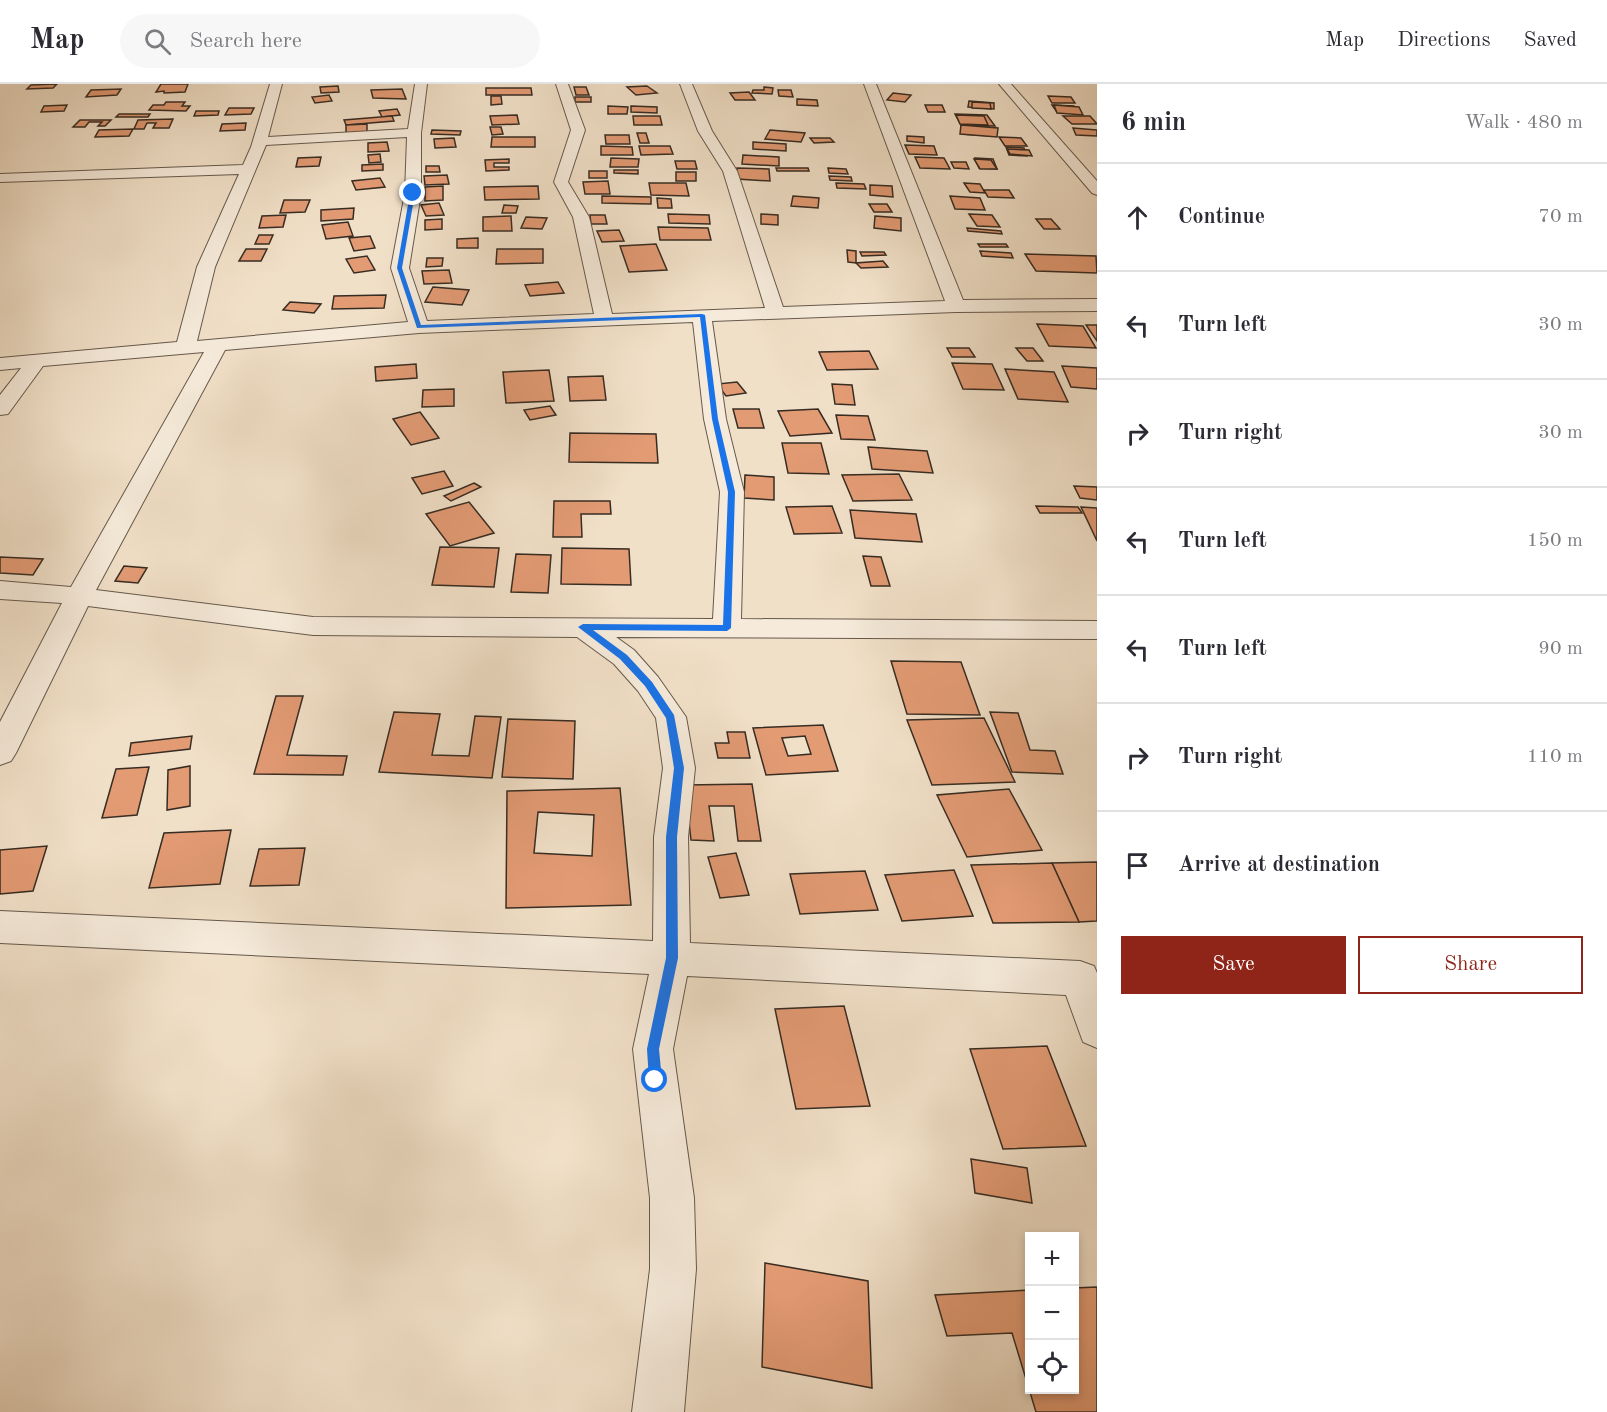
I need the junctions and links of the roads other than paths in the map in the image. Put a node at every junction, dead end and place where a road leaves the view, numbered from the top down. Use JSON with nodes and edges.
{"nodes":[{"id":1,"x":276,"y":84,"type":"edge"},
{"id":2,"x":421,"y":84,"type":"edge"},
{"id":3,"x":562,"y":84,"type":"edge"},
{"id":4,"x":686,"y":84,"type":"edge"},
{"id":5,"x":870,"y":84,"type":"edge"},
{"id":6,"x":1005,"y":84,"type":"edge"},
{"id":7,"x":414,"y":133,"type":"junction"},
{"id":8,"x":260,"y":141,"type":"junction"},
{"id":9,"x":248,"y":169,"type":"junction"},
{"id":10,"x":0,"y":178,"type":"edge"},
{"id":11,"x":1097,"y":190,"type":"edge"},
{"id":12,"x":1097,"y":305,"type":"edge"},
{"id":13,"x":956,"y":306,"type":"junction"},
{"id":14,"x":776,"y":313,"type":"junction"},
{"id":15,"x":702,"y":315,"type":"junction"},
{"id":16,"x":604,"y":319,"type":"junction"},
{"id":17,"x":419,"y":327,"type":"junction"},
{"id":18,"x":217,"y":346,"type":"junction"},
{"id":19,"x":185,"y":349,"type":"junction"},
{"id":20,"x":37,"y":361,"type":"junction"},
{"id":21,"x":0,"y":364,"type":"edge"},
{"id":22,"x":0,"y":410,"type":"edge"},
{"id":23,"x":0,"y":590,"type":"edge"},
{"id":24,"x":79,"y":596,"type":"junction"},
{"id":25,"x":583,"y":627,"type":"junction"},
{"id":26,"x":727,"y":628,"type":"junction"},
{"id":27,"x":1097,"y":630,"type":"edge"},
{"id":28,"x":0,"y":753,"type":"edge"},
{"id":29,"x":0,"y":927,"type":"edge"},
{"id":30,"x":672,"y":958,"type":"junction"},
{"id":31,"x":1088,"y":976,"type":"edge"},
{"id":32,"x":1097,"y":1029,"type":"edge"},
{"id":33,"x":658,"y":1412,"type":"edge"}],
"edges":[{"from":1,"to":8,"type":"street"},
{"from":2,"to":7,"type":"street"},
{"from":3,"to":16,"type":"street"},
{"from":4,"to":14,"type":"street"},
{"from":5,"to":13,"type":"street"},
{"from":6,"to":11,"type":"street"},
{"from":7,"to":8,"type":"street"},
{"from":7,"to":17,"type":"street"},
{"from":8,"to":9,"type":"street"},
{"from":9,"to":10,"type":"street"},
{"from":9,"to":19,"type":"street"},
{"from":12,"to":13,"type":"street"},
{"from":13,"to":14,"type":"street"},
{"from":14,"to":15,"type":"street"},
{"from":15,"to":16,"type":"street"},
{"from":15,"to":26,"type":"street"},
{"from":16,"to":17,"type":"street"},
{"from":17,"to":18,"type":"street"},
{"from":18,"to":19,"type":"street"},
{"from":18,"to":24,"type":"street"},
{"from":19,"to":20,"type":"street"},
{"from":20,"to":21,"type":"street"},
{"from":20,"to":22,"type":"street"},
{"from":23,"to":24,"type":"street"},
{"from":24,"to":25,"type":"street"},
{"from":24,"to":28,"type":"street"},
{"from":25,"to":26,"type":"street"},
{"from":25,"to":30,"type":"street"},
{"from":26,"to":27,"type":"street"},
{"from":29,"to":30,"type":"street"},
{"from":30,"to":31,"type":"street"},
{"from":30,"to":33,"type":"street"},
{"from":31,"to":32,"type":"street"}]}
